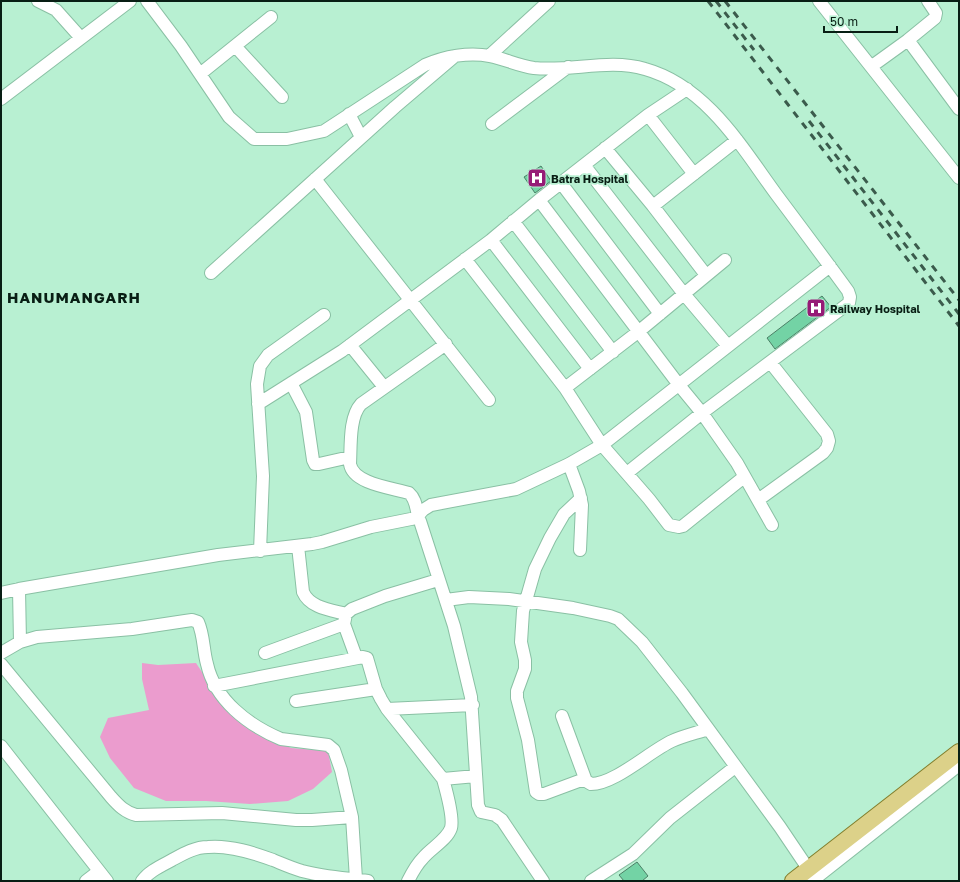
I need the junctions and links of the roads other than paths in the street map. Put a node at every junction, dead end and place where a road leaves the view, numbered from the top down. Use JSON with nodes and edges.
{"nodes":[{"id":1,"x":38,"y":1,"type":"edge"},
{"id":2,"x":130,"y":1,"type":"edge"},
{"id":3,"x":147,"y":1,"type":"edge"},
{"id":4,"x":549,"y":1,"type":"edge"},
{"id":5,"x":819,"y":1,"type":"edge"},
{"id":6,"x":928,"y":1,"type":"edge"},
{"id":7,"x":270,"y":17,"type":"dead end"},
{"id":8,"x":81,"y":38,"type":"junction"},
{"id":9,"x":908,"y":40,"type":"junction"},
{"id":10,"x":235,"y":46,"type":"junction"},
{"id":11,"x":455,"y":56,"type":"junction"},
{"id":12,"x":489,"y":56,"type":"junction"},
{"id":13,"x":872,"y":66,"type":"junction"},
{"id":14,"x":568,"y":67,"type":"junction"},
{"id":15,"x":200,"y":74,"type":"junction"},
{"id":16,"x":687,"y":89,"type":"junction"},
{"id":17,"x":282,"y":97,"type":"dead end"},
{"id":18,"x":1,"y":99,"type":"edge"},
{"id":19,"x":959,"y":109,"type":"edge"},
{"id":20,"x":349,"y":114,"type":"junction"},
{"id":21,"x":648,"y":115,"type":"junction"},
{"id":22,"x":492,"y":124,"type":"dead end"},
{"id":23,"x":362,"y":137,"type":"junction"},
{"id":24,"x":737,"y":140,"type":"junction"},
{"id":25,"x":605,"y":148,"type":"junction"},
{"id":26,"x":584,"y":165,"type":"junction"},
{"id":27,"x":694,"y":174,"type":"junction"},
{"id":28,"x":959,"y":178,"type":"edge"},
{"id":29,"x":315,"y":179,"type":"junction"},
{"id":30,"x":561,"y":183,"type":"junction"},
{"id":31,"x":539,"y":200,"type":"junction"},
{"id":32,"x":653,"y":206,"type":"junction"},
{"id":33,"x":514,"y":221,"type":"junction"},
{"id":34,"x":490,"y":240,"type":"junction"},
{"id":35,"x":464,"y":259,"type":"junction"},
{"id":36,"x":725,"y":260,"type":"dead end"},
{"id":37,"x":830,"y":266,"type":"junction"},
{"id":38,"x":211,"y":274,"type":"dead end"},
{"id":39,"x":706,"y":275,"type":"junction"},
{"id":40,"x":684,"y":294,"type":"junction"},
{"id":41,"x":411,"y":299,"type":"junction"},
{"id":42,"x":660,"y":314,"type":"junction"},
{"id":43,"x":324,"y":315,"type":"dead end"},
{"id":44,"x":638,"y":332,"type":"junction"},
{"id":45,"x":446,"y":344,"type":"junction"},
{"id":46,"x":350,"y":345,"type":"junction"},
{"id":47,"x":728,"y":346,"type":"junction"},
{"id":48,"x":613,"y":352,"type":"junction"},
{"id":49,"x":770,"y":362,"type":"junction"},
{"id":50,"x":590,"y":369,"type":"junction"},
{"id":51,"x":291,"y":384,"type":"junction"},
{"id":52,"x":679,"y":385,"type":"junction"},
{"id":53,"x":384,"y":387,"type":"junction"},
{"id":54,"x":565,"y":388,"type":"junction"},
{"id":55,"x":489,"y":400,"type":"dead end"},
{"id":56,"x":258,"y":404,"type":"junction"},
{"id":57,"x":702,"y":413,"type":"junction"},
{"id":58,"x":602,"y":445,"type":"junction"},
{"id":59,"x":350,"y":457,"type":"junction"},
{"id":60,"x":569,"y":464,"type":"junction"},
{"id":61,"x":627,"y":473,"type":"junction"},
{"id":62,"x":744,"y":477,"type":"junction"},
{"id":63,"x":581,"y":498,"type":"junction"},
{"id":64,"x":758,"y":500,"type":"junction"},
{"id":65,"x":417,"y":517,"type":"junction"},
{"id":66,"x":772,"y":525,"type":"dead end"},
{"id":67,"x":298,"y":546,"type":"junction"},
{"id":68,"x":580,"y":550,"type":"dead end"},
{"id":69,"x":260,"y":551,"type":"junction"},
{"id":70,"x":438,"y":580,"type":"junction"},
{"id":71,"x":19,"y":589,"type":"junction"},
{"id":72,"x":1,"y":593,"type":"edge"},
{"id":73,"x":446,"y":600,"type":"junction"},
{"id":74,"x":525,"y":601,"type":"junction"},
{"id":75,"x":345,"y":619,"type":"junction"},
{"id":76,"x":20,"y":642,"type":"junction"},
{"id":77,"x":1,"y":653,"type":"edge"},
{"id":78,"x":265,"y":653,"type":"dead end"},
{"id":79,"x":356,"y":657,"type":"junction"},
{"id":80,"x":1,"y":664,"type":"edge"},
{"id":81,"x":214,"y":686,"type":"junction"},
{"id":82,"x":376,"y":689,"type":"junction"},
{"id":83,"x":296,"y":701,"type":"dead end"},
{"id":84,"x":473,"y":705,"type":"junction"},
{"id":85,"x":387,"y":709,"type":"junction"},
{"id":86,"x":562,"y":716,"type":"dead end"},
{"id":87,"x":708,"y":729,"type":"junction"},
{"id":88,"x":1,"y":746,"type":"edge"},
{"id":89,"x":959,"y":752,"type":"edge"},
{"id":90,"x":959,"y":764,"type":"edge"},
{"id":91,"x":735,"y":767,"type":"junction"},
{"id":92,"x":476,"y":776,"type":"junction"},
{"id":93,"x":443,"y":779,"type":"junction"},
{"id":94,"x":586,"y":781,"type":"junction"},
{"id":95,"x":352,"y":817,"type":"junction"},
{"id":96,"x":99,"y":871,"type":"junction"},
{"id":97,"x":805,"y":877,"type":"edge"},
{"id":98,"x":362,"y":880,"type":"edge"},
{"id":99,"x":86,"y":881,"type":"edge"},
{"id":100,"x":107,"y":881,"type":"edge"},
{"id":101,"x":142,"y":881,"type":"edge"},
{"id":102,"x":408,"y":881,"type":"edge"},
{"id":103,"x":543,"y":881,"type":"edge"},
{"id":104,"x":591,"y":881,"type":"edge"}],
"edges":[{"from":1,"to":8,"type":"street"},
{"from":2,"to":8,"type":"street"},
{"from":3,"to":15,"type":"street"},
{"from":4,"to":12,"type":"street"},
{"from":5,"to":13,"type":"street"},
{"from":6,"to":9,"type":"street"},
{"from":7,"to":10,"type":"street"},
{"from":8,"to":18,"type":"street"},
{"from":9,"to":13,"type":"street"},
{"from":9,"to":19,"type":"street"},
{"from":10,"to":15,"type":"street"},
{"from":10,"to":17,"type":"street"},
{"from":11,"to":12,"type":"street"},
{"from":11,"to":20,"type":"street"},
{"from":11,"to":23,"type":"street"},
{"from":12,"to":14,"type":"street"},
{"from":13,"to":28,"type":"street"},
{"from":14,"to":16,"type":"street"},
{"from":14,"to":22,"type":"street"},
{"from":15,"to":20,"type":"street"},
{"from":16,"to":21,"type":"street"},
{"from":16,"to":24,"type":"street"},
{"from":20,"to":23,"type":"street"},
{"from":21,"to":25,"type":"street"},
{"from":21,"to":27,"type":"street"},
{"from":23,"to":29,"type":"street"},
{"from":24,"to":27,"type":"street"},
{"from":24,"to":37,"type":"street"},
{"from":25,"to":26,"type":"street"},
{"from":25,"to":32,"type":"street"},
{"from":26,"to":30,"type":"street"},
{"from":26,"to":40,"type":"street"},
{"from":27,"to":32,"type":"street"},
{"from":29,"to":38,"type":"street"},
{"from":29,"to":41,"type":"street"},
{"from":30,"to":31,"type":"street"},
{"from":30,"to":42,"type":"street"},
{"from":31,"to":33,"type":"street"},
{"from":31,"to":44,"type":"street"},
{"from":32,"to":39,"type":"street"},
{"from":33,"to":34,"type":"street"},
{"from":33,"to":48,"type":"street"},
{"from":34,"to":35,"type":"street"},
{"from":34,"to":50,"type":"street"},
{"from":35,"to":41,"type":"street"},
{"from":35,"to":54,"type":"street"},
{"from":36,"to":39,"type":"street"},
{"from":37,"to":47,"type":"street"},
{"from":37,"to":49,"type":"street"},
{"from":39,"to":40,"type":"street"},
{"from":40,"to":42,"type":"street"},
{"from":40,"to":47,"type":"street"},
{"from":41,"to":45,"type":"street"},
{"from":41,"to":46,"type":"street"},
{"from":42,"to":44,"type":"street"},
{"from":43,"to":56,"type":"street"},
{"from":44,"to":48,"type":"street"},
{"from":44,"to":52,"type":"street"},
{"from":45,"to":53,"type":"street"},
{"from":45,"to":55,"type":"street"},
{"from":46,"to":51,"type":"street"},
{"from":46,"to":53,"type":"street"},
{"from":47,"to":52,"type":"street"},
{"from":48,"to":50,"type":"street"},
{"from":49,"to":57,"type":"street"},
{"from":49,"to":64,"type":"street"},
{"from":50,"to":54,"type":"street"},
{"from":51,"to":56,"type":"street"},
{"from":51,"to":59,"type":"street"},
{"from":52,"to":57,"type":"street"},
{"from":52,"to":58,"type":"street"},
{"from":53,"to":59,"type":"street"},
{"from":54,"to":58,"type":"street"},
{"from":56,"to":69,"type":"street"},
{"from":57,"to":61,"type":"street"},
{"from":57,"to":62,"type":"street"},
{"from":58,"to":60,"type":"street"},
{"from":58,"to":61,"type":"street"},
{"from":59,"to":65,"type":"street"},
{"from":60,"to":63,"type":"street"},
{"from":60,"to":65,"type":"street"},
{"from":61,"to":62,"type":"street"},
{"from":62,"to":64,"type":"street"},
{"from":63,"to":68,"type":"street"},
{"from":63,"to":74,"type":"street"},
{"from":64,"to":66,"type":"street"},
{"from":65,"to":67,"type":"street"},
{"from":65,"to":70,"type":"street"},
{"from":67,"to":69,"type":"street"},
{"from":67,"to":75,"type":"street"},
{"from":69,"to":71,"type":"street"},
{"from":70,"to":73,"type":"street"},
{"from":70,"to":75,"type":"street"},
{"from":71,"to":72,"type":"street"},
{"from":71,"to":76,"type":"street"},
{"from":73,"to":74,"type":"street"},
{"from":73,"to":84,"type":"street"},
{"from":74,"to":87,"type":"street"},
{"from":74,"to":94,"type":"street"},
{"from":75,"to":78,"type":"street"},
{"from":75,"to":79,"type":"street"},
{"from":76,"to":77,"type":"street"},
{"from":76,"to":81,"type":"street"},
{"from":79,"to":81,"type":"street"},
{"from":79,"to":82,"type":"street"},
{"from":80,"to":95,"type":"street"},
{"from":81,"to":95,"type":"street"},
{"from":82,"to":83,"type":"street"},
{"from":82,"to":85,"type":"street"},
{"from":84,"to":85,"type":"street"},
{"from":84,"to":92,"type":"street"},
{"from":85,"to":93,"type":"street"},
{"from":86,"to":94,"type":"street"},
{"from":87,"to":91,"type":"street"},
{"from":87,"to":94,"type":"street"},
{"from":88,"to":96,"type":"street"},
{"from":89,"to":97,"type":"main road"},
{"from":90,"to":97,"type":"street"},
{"from":91,"to":97,"type":"street"},
{"from":91,"to":104,"type":"street"},
{"from":92,"to":93,"type":"street"},
{"from":92,"to":103,"type":"street"},
{"from":93,"to":102,"type":"street"},
{"from":95,"to":98,"type":"street"},
{"from":96,"to":99,"type":"street"},
{"from":96,"to":100,"type":"street"},
{"from":98,"to":101,"type":"street"}]}
